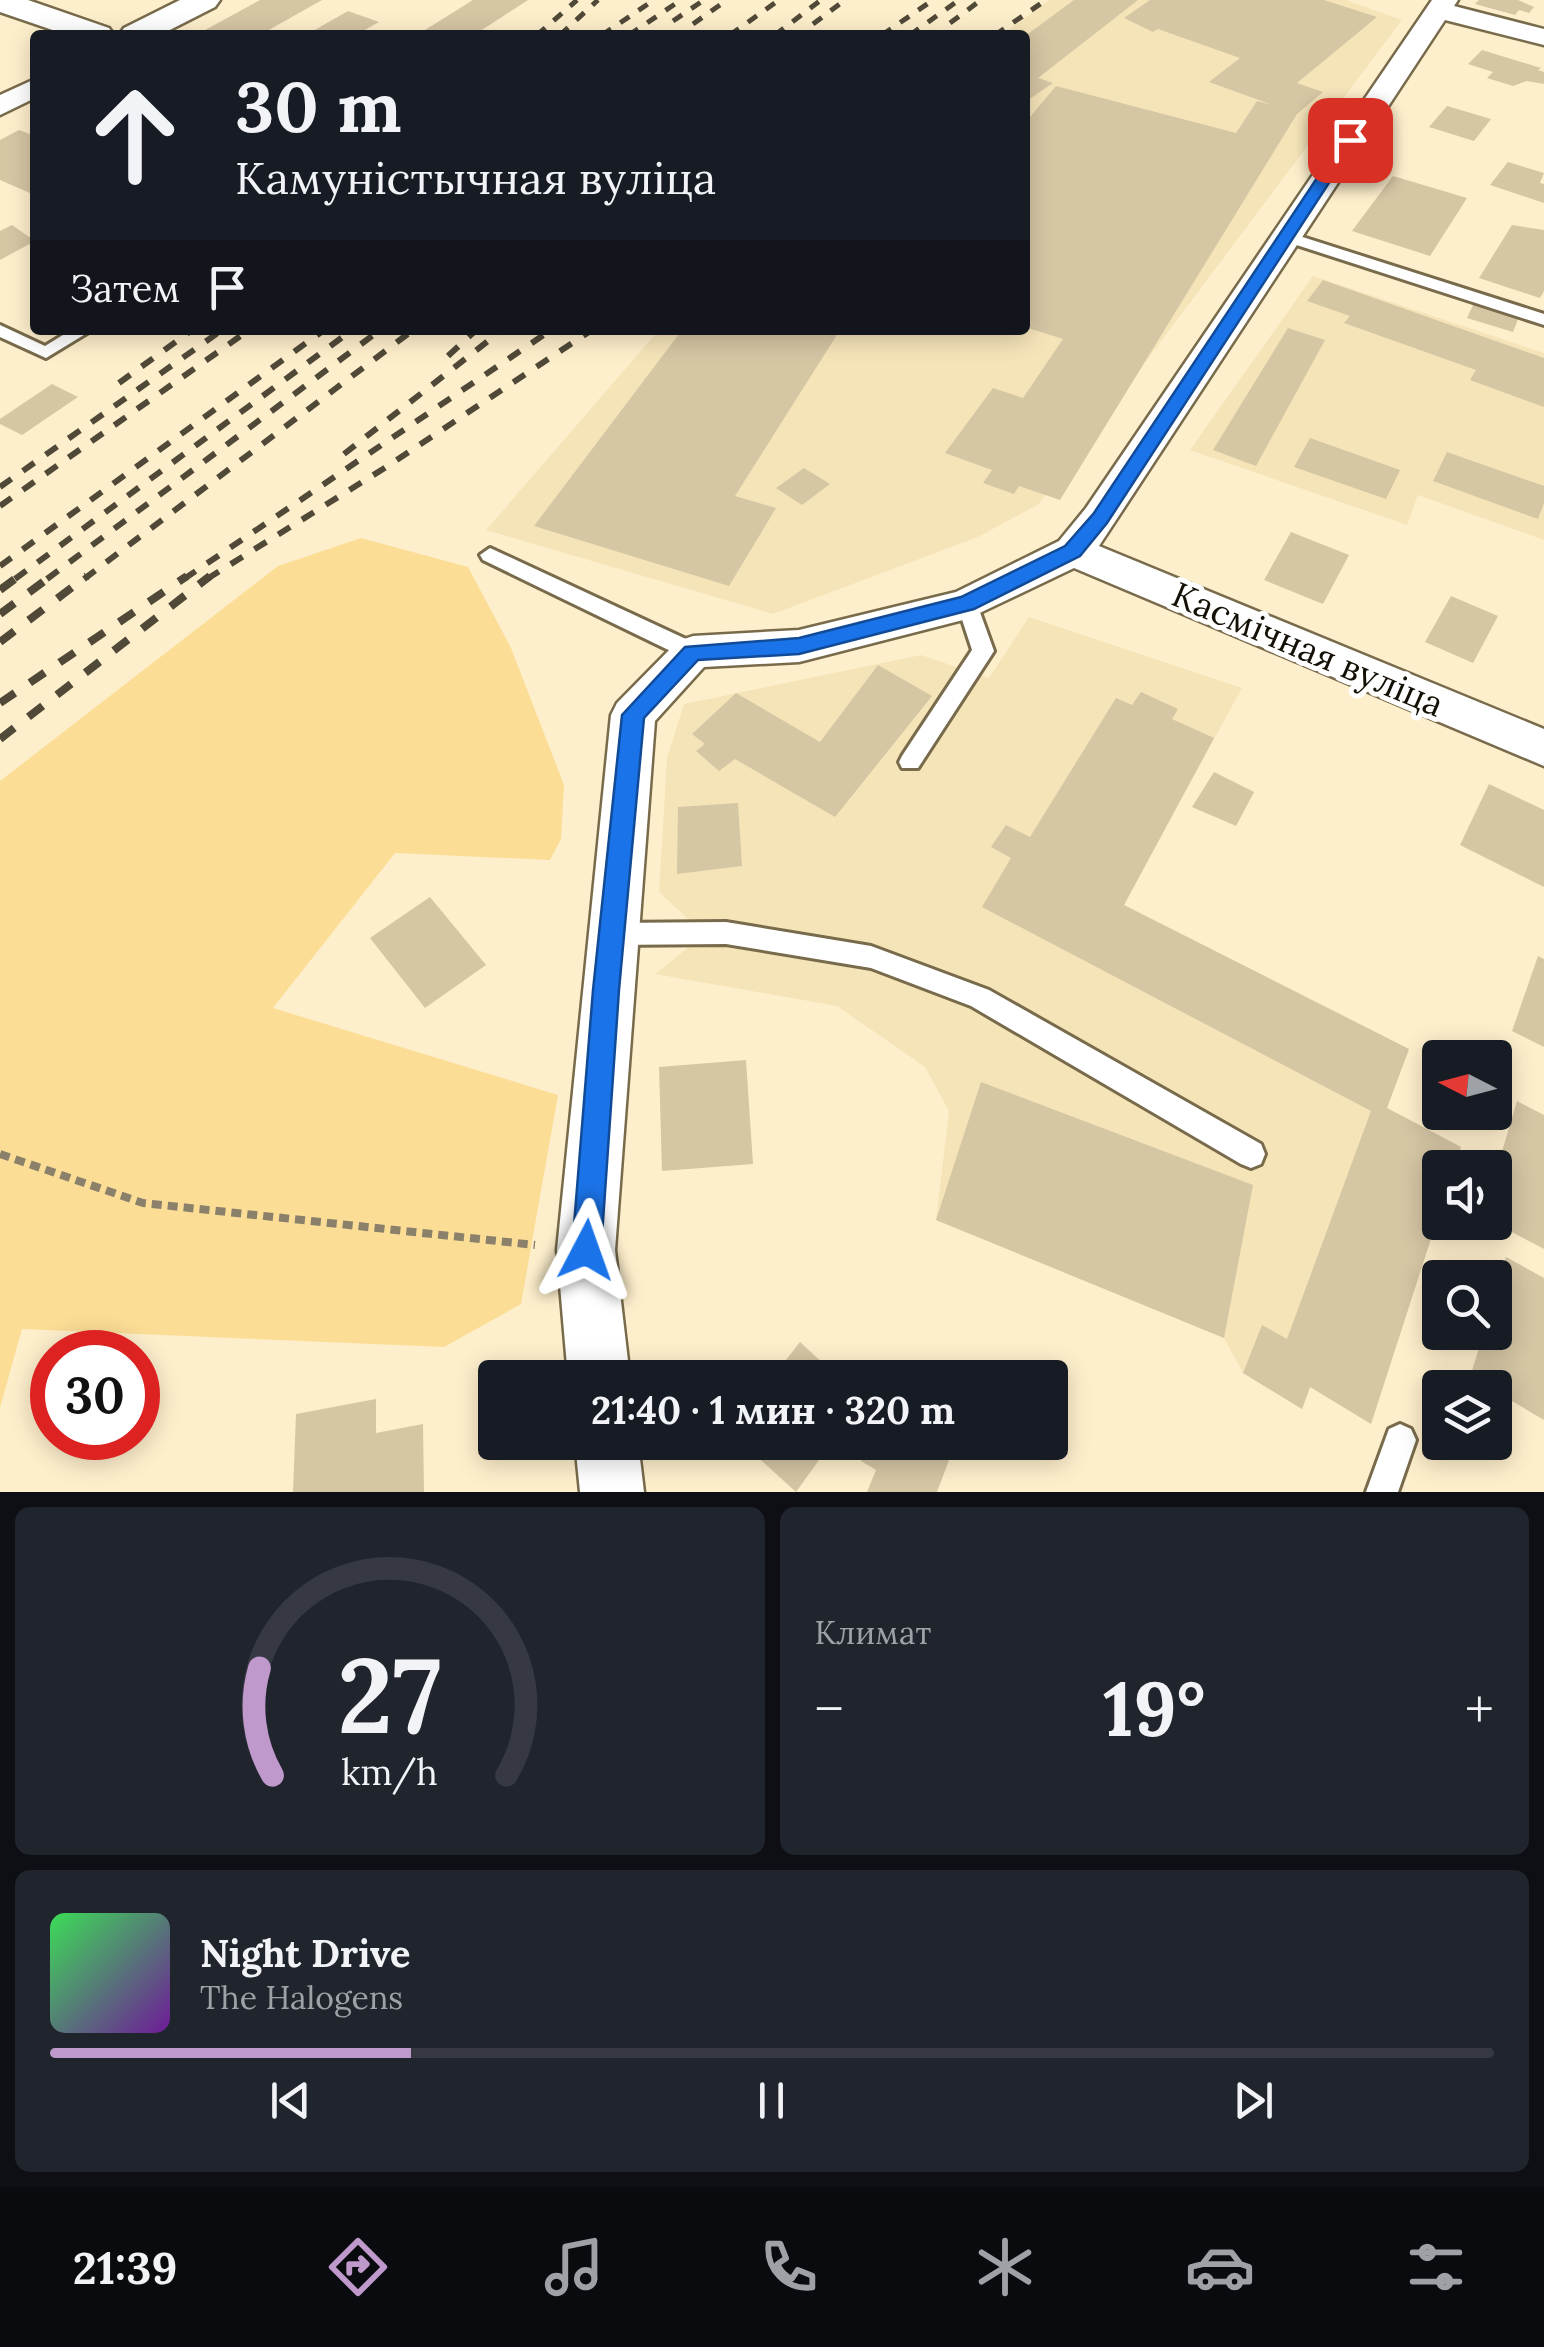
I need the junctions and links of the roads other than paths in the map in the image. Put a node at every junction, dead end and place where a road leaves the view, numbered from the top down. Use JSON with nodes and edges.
{"nodes":[{"id":1,"x":204,"y":0,"type":"edge"},
{"id":2,"x":0,"y":1,"type":"edge"},
{"id":3,"x":1441,"y":5,"type":"edge"},
{"id":4,"x":84,"y":30,"type":"edge"},
{"id":5,"x":145,"y":30,"type":"edge"},
{"id":6,"x":1544,"y":38,"type":"edge"},
{"id":7,"x":30,"y":91,"type":"edge"},
{"id":8,"x":0,"y":106,"type":"edge"},
{"id":9,"x":1284,"y":236,"type":"junction"},
{"id":10,"x":1544,"y":320,"type":"edge"},
{"id":11,"x":0,"y":330,"type":"edge"},
{"id":12,"x":75,"y":335,"type":"edge"},
{"id":13,"x":1072,"y":551,"type":"junction"},
{"id":14,"x":490,"y":556,"type":"dead end"},
{"id":15,"x":967,"y":604,"type":"junction"},
{"id":16,"x":693,"y":652,"type":"junction"},
{"id":17,"x":1544,"y":748,"type":"edge"},
{"id":18,"x":910,"y":762,"type":"dead end"},
{"id":19,"x":611,"y":934,"type":"junction"},
{"id":20,"x":1251,"y":1154,"type":"dead end"},
{"id":21,"x":598,"y":1360,"type":"edge"},
{"id":22,"x":1400,"y":1440,"type":"dead end"},
{"id":23,"x":1382,"y":1492,"type":"edge"}],
"edges":[{"from":1,"to":5,"type":"street"},
{"from":2,"to":4,"type":"street"},
{"from":3,"to":6,"type":"street"},
{"from":3,"to":9,"type":"street"},
{"from":7,"to":8,"type":"street"},
{"from":9,"to":10,"type":"lane"},
{"from":9,"to":13,"type":"street"},
{"from":11,"to":12,"type":"lane"},
{"from":13,"to":15,"type":"street"},
{"from":13,"to":17,"type":"street","name":"Касмічная вуліца"},
{"from":14,"to":16,"type":"lane"},
{"from":15,"to":16,"type":"street"},
{"from":15,"to":18,"type":"lane"},
{"from":16,"to":19,"type":"street"},
{"from":19,"to":20,"type":"lane"},
{"from":19,"to":21,"type":"street"},
{"from":22,"to":23,"type":"lane"}]}
